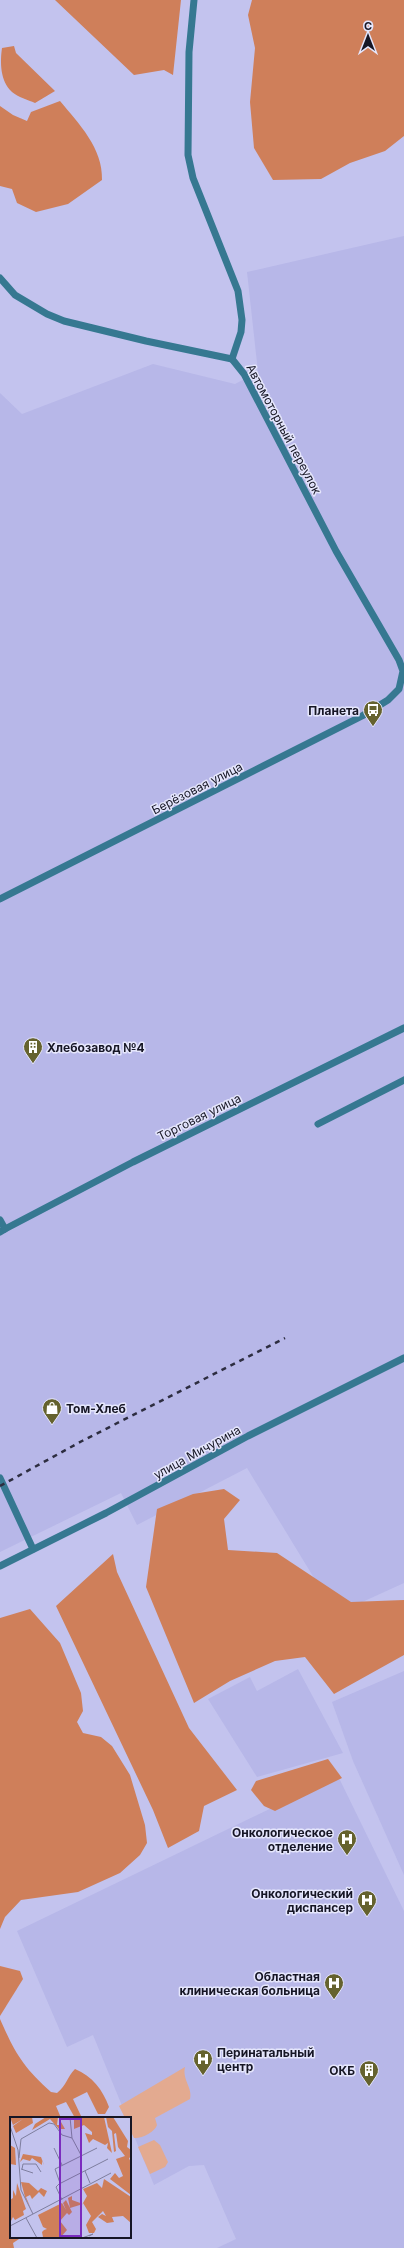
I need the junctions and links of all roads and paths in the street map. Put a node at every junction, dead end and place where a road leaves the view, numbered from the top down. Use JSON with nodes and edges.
{"nodes":[{"id":1,"x":194,"y":0,"type":"edge"},
{"id":2,"x":0,"y":278,"type":"edge"},
{"id":3,"x":232,"y":359,"type":"junction"},
{"id":4,"x":400,"y":689,"type":"joint"},
{"id":5,"x":0,"y":899,"type":"edge"},
{"id":6,"x":404,"y":1028,"type":"edge"},
{"id":7,"x":404,"y":1080,"type":"edge"},
{"id":8,"x":318,"y":1124,"type":"dead end"},
{"id":9,"x":0,"y":1220,"type":"edge"},
{"id":10,"x":2,"y":1230,"type":"edge"},
{"id":11,"x":404,"y":1358,"type":"edge"},
{"id":12,"x":0,"y":1478,"type":"edge"},
{"id":13,"x":33,"y":1549,"type":"junction"},
{"id":14,"x":0,"y":1566,"type":"edge"}],
"edges":[{"from":1,"to":3,"type":"street","name":"Автомоторный переулок"},
{"from":2,"to":3,"type":"street"},
{"from":3,"to":4,"type":"street","name":"Автомоторный переулок"},
{"from":4,"to":5,"type":"street","name":"Берёзовая улица"},
{"from":6,"to":10,"type":"street","name":"Торговая улица"},
{"from":7,"to":8,"type":"street"},
{"from":9,"to":10,"type":"street"},
{"from":11,"to":13,"type":"street","name":"улица Мичурина"},
{"from":12,"to":13,"type":"street"},
{"from":13,"to":14,"type":"street","name":"улица Мичурина"}]}
